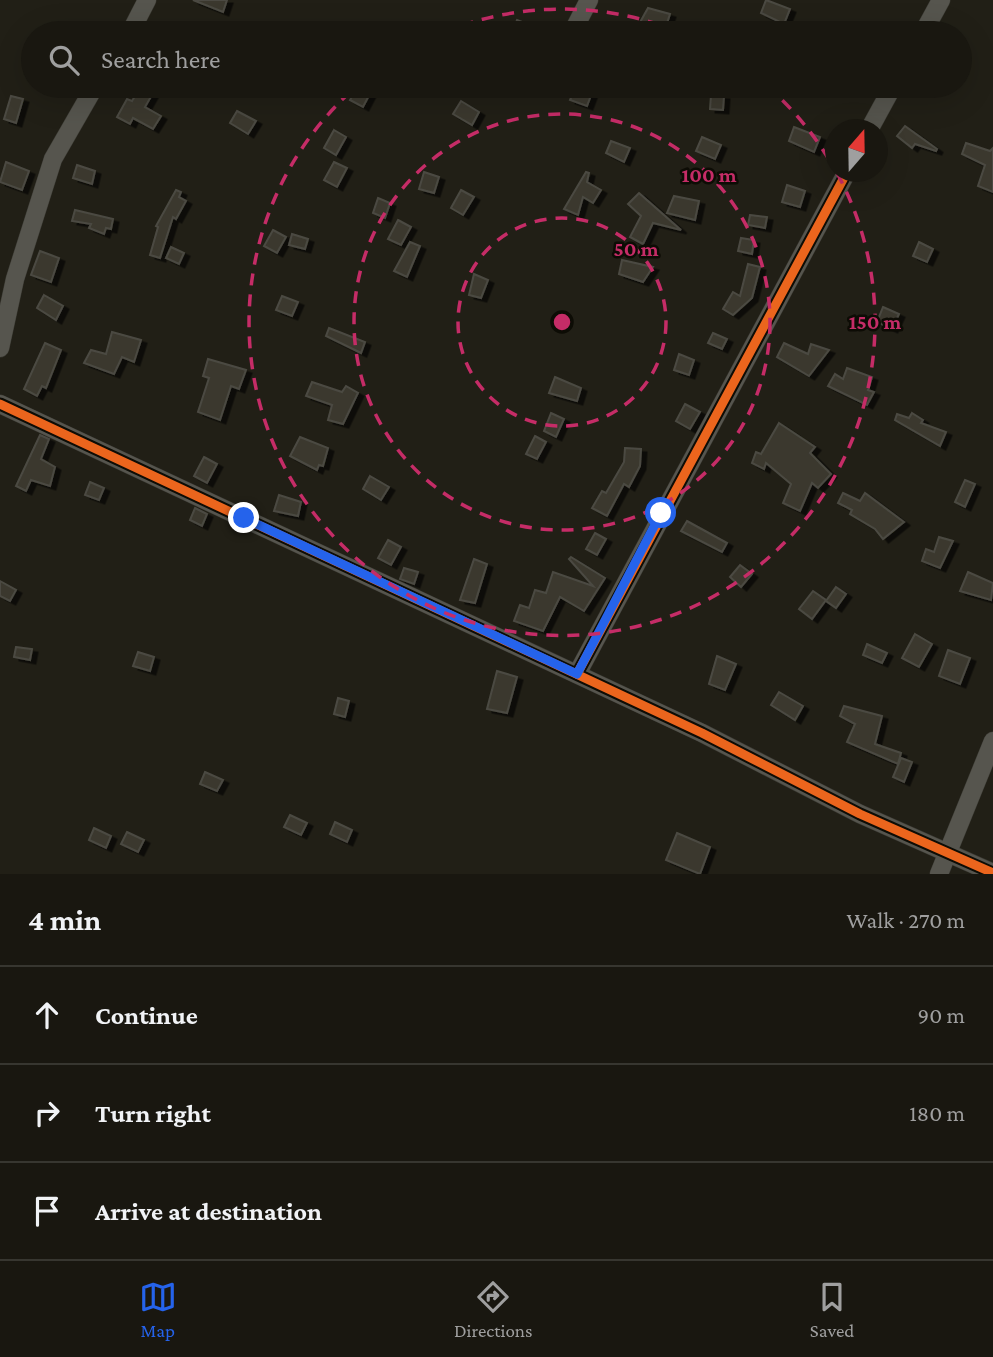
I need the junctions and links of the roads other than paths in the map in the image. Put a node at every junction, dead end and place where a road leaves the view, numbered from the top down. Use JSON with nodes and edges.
{"nodes":[{"id":1,"x":147,"y":0,"type":"edge"},
{"id":2,"x":589,"y":0,"type":"edge"},
{"id":3,"x":941,"y":0,"type":"edge"},
{"id":4,"x":136,"y":21,"type":"edge"},
{"id":5,"x":578,"y":21,"type":"edge"},
{"id":6,"x":930,"y":21,"type":"edge"},
{"id":7,"x":88,"y":98,"type":"edge"},
{"id":8,"x":886,"y":98,"type":"edge"},
{"id":9,"x":875,"y":119,"type":"edge"},
{"id":10,"x":841,"y":182,"type":"edge"},
{"id":11,"x":0,"y":348,"type":"edge"},
{"id":12,"x":0,"y":404,"type":"edge"},
{"id":13,"x":577,"y":674,"type":"junction"},
{"id":14,"x":993,"y":741,"type":"edge"},
{"id":15,"x":947,"y":853,"type":"junction"},
{"id":16,"x":993,"y":873,"type":"edge"},
{"id":17,"x":939,"y":874,"type":"edge"}],
"edges":[{"from":1,"to":4,"type":"street"},
{"from":2,"to":5,"type":"street"},
{"from":3,"to":6,"type":"street"},
{"from":7,"to":11,"type":"street"},
{"from":8,"to":9,"type":"street"},
{"from":10,"to":13,"type":"street"},
{"from":12,"to":13,"type":"street"},
{"from":13,"to":15,"type":"street"},
{"from":14,"to":15,"type":"street"},
{"from":15,"to":16,"type":"street"},
{"from":15,"to":17,"type":"street"}]}
